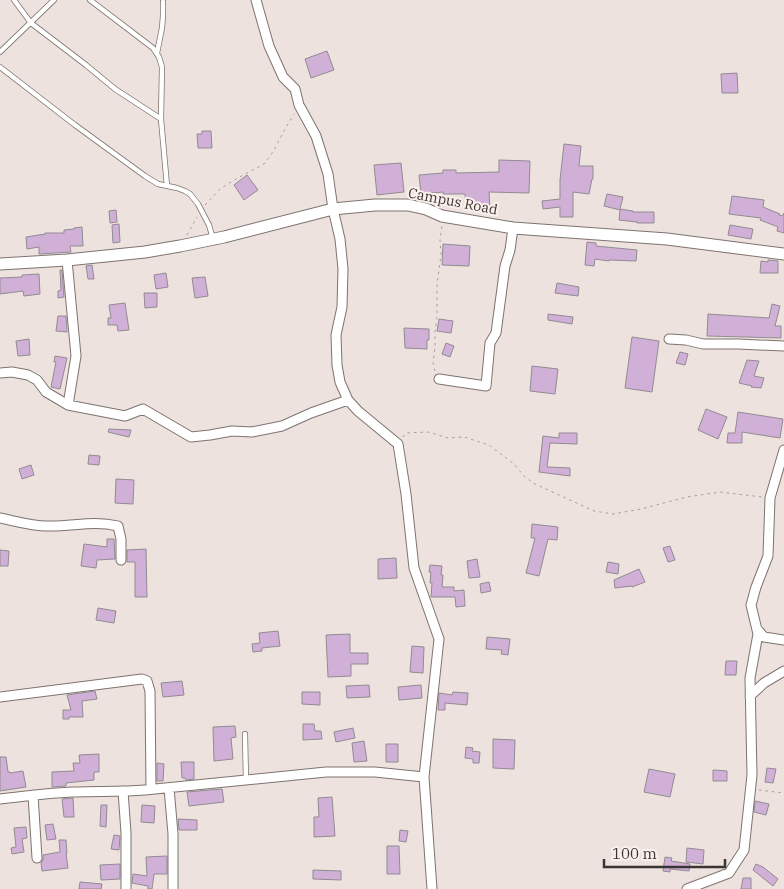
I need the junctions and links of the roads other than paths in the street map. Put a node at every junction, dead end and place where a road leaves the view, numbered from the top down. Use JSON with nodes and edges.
{"nodes":[{"id":1,"x":14,"y":0,"type":"edge"},
{"id":2,"x":54,"y":0,"type":"edge"},
{"id":3,"x":90,"y":0,"type":"edge"},
{"id":4,"x":256,"y":0,"type":"edge"},
{"id":5,"x":163,"y":2,"type":"dead end"},
{"id":6,"x":31,"y":23,"type":"junction"},
{"id":7,"x":0,"y":52,"type":"edge"},
{"id":8,"x":157,"y":53,"type":"junction"},
{"id":9,"x":0,"y":68,"type":"edge"},
{"id":10,"x":161,"y":119,"type":"junction"},
{"id":11,"x":167,"y":186,"type":"junction"},
{"id":12,"x":334,"y":209,"type":"junction"},
{"id":13,"x":513,"y":228,"type":"junction"},
{"id":14,"x":213,"y":239,"type":"junction"},
{"id":15,"x":784,"y":254,"type":"edge"},
{"id":16,"x":67,"y":260,"type":"junction"},
{"id":17,"x":0,"y":264,"type":"edge"},
{"id":18,"x":669,"y":338,"type":"dead end"},
{"id":19,"x":784,"y":346,"type":"edge"},
{"id":20,"x":0,"y":373,"type":"edge"},
{"id":21,"x":439,"y":378,"type":"road end"},
{"id":22,"x":348,"y":400,"type":"junction"},
{"id":23,"x":68,"y":405,"type":"junction"},
{"id":24,"x":784,"y":450,"type":"edge"},
{"id":25,"x":0,"y":518,"type":"edge"},
{"id":26,"x":121,"y":560,"type":"dead end"},
{"id":27,"x":757,"y":629,"type":"junction"},
{"id":28,"x":784,"y":640,"type":"edge"},
{"id":29,"x":784,"y":671,"type":"edge"},
{"id":30,"x":750,"y":696,"type":"junction"},
{"id":31,"x":0,"y":697,"type":"edge"},
{"id":32,"x":245,"y":734,"type":"dead end"},
{"id":33,"x":424,"y":777,"type":"junction"},
{"id":34,"x":246,"y":780,"type":"junction"},
{"id":35,"x":169,"y":788,"type":"junction"},
{"id":36,"x":151,"y":789,"type":"junction"},
{"id":37,"x":123,"y":792,"type":"junction"},
{"id":38,"x":33,"y":795,"type":"junction"},
{"id":39,"x":0,"y":799,"type":"edge"},
{"id":40,"x":37,"y":858,"type":"dead end"},
{"id":41,"x":126,"y":889,"type":"edge"},
{"id":42,"x":173,"y":889,"type":"edge"},
{"id":43,"x":432,"y":889,"type":"edge"},
{"id":44,"x":687,"y":889,"type":"edge"}],
"edges":[{"from":1,"to":6,"type":"lane"},
{"from":2,"to":6,"type":"lane"},
{"from":3,"to":8,"type":"lane"},
{"from":4,"to":12,"type":"street"},
{"from":5,"to":8,"type":"lane"},
{"from":6,"to":7,"type":"lane"},
{"from":6,"to":10,"type":"lane"},
{"from":8,"to":10,"type":"lane"},
{"from":9,"to":11,"type":"lane"},
{"from":10,"to":11,"type":"lane"},
{"from":11,"to":14,"type":"lane"},
{"from":12,"to":13,"type":"street","name":"Campus Road"},
{"from":12,"to":14,"type":"street","name":"Campus Road"},
{"from":12,"to":22,"type":"street"},
{"from":13,"to":15,"type":"street","name":"Campus Road"},
{"from":13,"to":21,"type":"street"},
{"from":14,"to":16,"type":"street","name":"Campus Road"},
{"from":16,"to":17,"type":"street","name":"Campus Road"},
{"from":16,"to":23,"type":"street"},
{"from":18,"to":19,"type":"street"},
{"from":20,"to":23,"type":"street"},
{"from":22,"to":23,"type":"street"},
{"from":22,"to":33,"type":"street"},
{"from":24,"to":27,"type":"street"},
{"from":25,"to":26,"type":"street"},
{"from":27,"to":28,"type":"street"},
{"from":27,"to":30,"type":"street"},
{"from":29,"to":30,"type":"street"},
{"from":30,"to":44,"type":"street"},
{"from":31,"to":36,"type":"street"},
{"from":32,"to":34,"type":"lane"},
{"from":33,"to":34,"type":"street"},
{"from":33,"to":43,"type":"street"},
{"from":34,"to":35,"type":"street"},
{"from":35,"to":36,"type":"street"},
{"from":35,"to":42,"type":"street"},
{"from":36,"to":37,"type":"street"},
{"from":37,"to":38,"type":"street"},
{"from":37,"to":41,"type":"street"},
{"from":38,"to":39,"type":"street"},
{"from":38,"to":40,"type":"street"}]}
